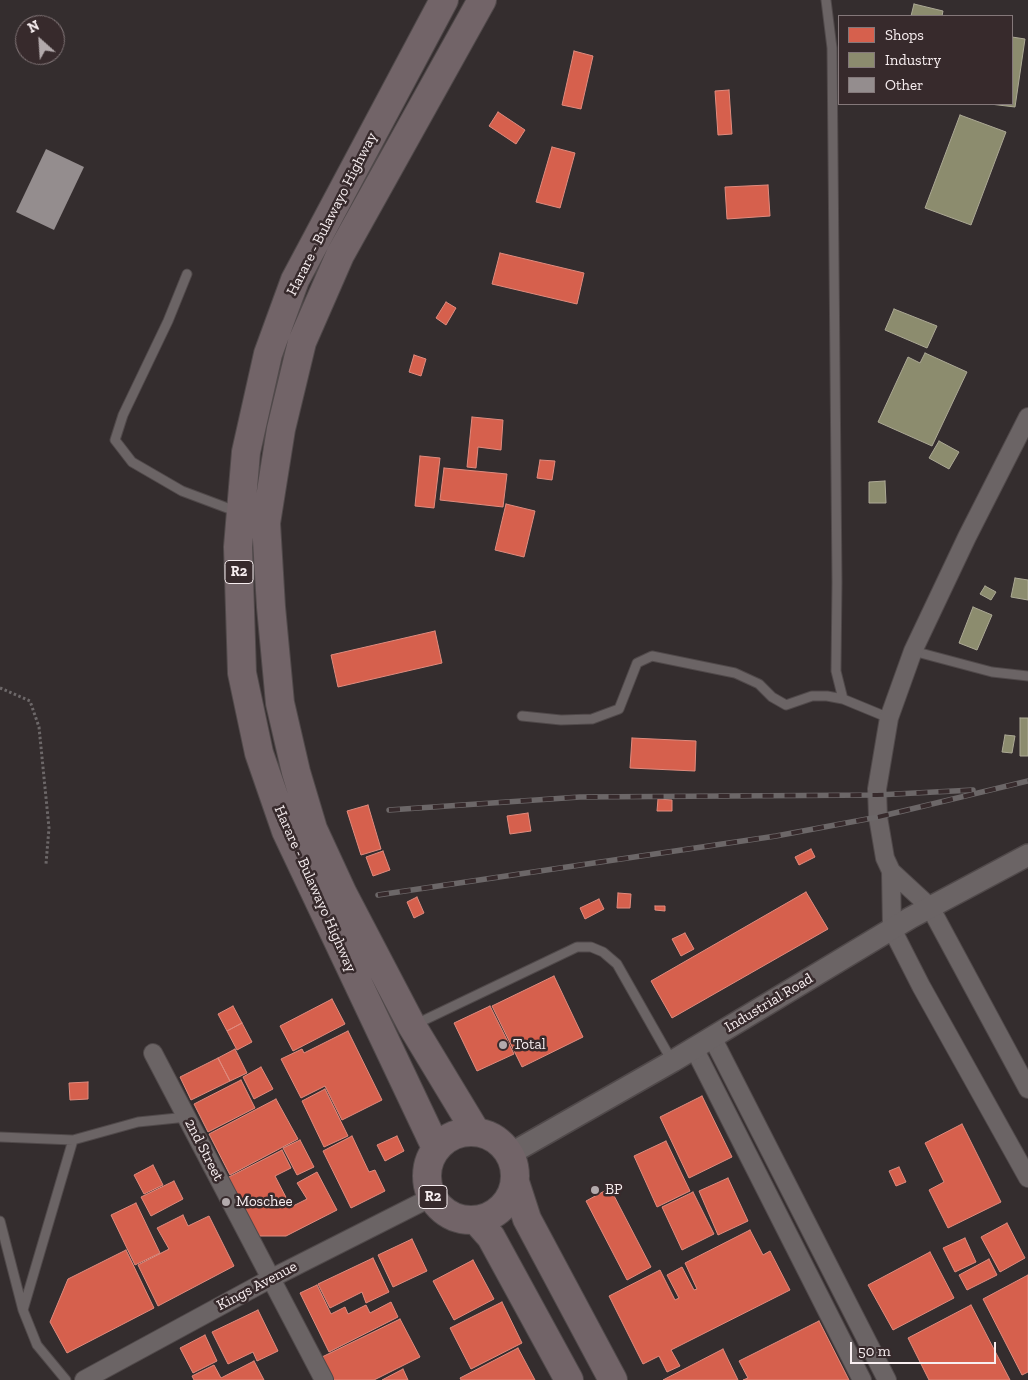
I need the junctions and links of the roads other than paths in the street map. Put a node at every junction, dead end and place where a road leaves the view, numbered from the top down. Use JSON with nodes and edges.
{"nodes":[{"id":1,"x":444,"y":0,"type":"edge"},
{"id":2,"x":482,"y":0,"type":"edge"},
{"id":3,"x":826,"y":0,"type":"edge"},
{"id":4,"x":187,"y":274,"type":"dead end"},
{"id":5,"x":1028,"y":418,"type":"edge"},
{"id":6,"x":254,"y":518,"type":"junction"},
{"id":7,"x":913,"y":651,"type":"junction"},
{"id":8,"x":1028,"y":676,"type":"edge"},
{"id":9,"x":843,"y":700,"type":"junction"},
{"id":10,"x":522,"y":716,"type":"dead end"},
{"id":11,"x":889,"y":718,"type":"junction"},
{"id":12,"x":1028,"y":854,"type":"edge"},
{"id":13,"x":891,"y":872,"type":"junction"},
{"id":14,"x":930,"y":907,"type":"junction"},
{"id":15,"x":892,"y":929,"type":"junction"},
{"id":16,"x":412,"y":1026,"type":"junction"},
{"id":17,"x":386,"y":1040,"type":"junction"},
{"id":18,"x":703,"y":1042,"type":"junction"},
{"id":19,"x":153,"y":1053,"type":"dead end"},
{"id":20,"x":672,"y":1061,"type":"junction"},
{"id":21,"x":1028,"y":1089,"type":"edge"},
{"id":22,"x":187,"y":1118,"type":"junction"},
{"id":23,"x":476,"y":1132,"type":"junction"},
{"id":24,"x":0,"y":1137,"type":"edge"},
{"id":25,"x":73,"y":1140,"type":"junction"},
{"id":26,"x":436,"y":1148,"type":"junction"},
{"id":27,"x":510,"y":1154,"type":"junction"},
{"id":28,"x":1028,"y":1178,"type":"edge"},
{"id":29,"x":515,"y":1182,"type":"junction"},
{"id":30,"x":432,"y":1197,"type":"junction"},
{"id":31,"x":476,"y":1220,"type":"junction"},
{"id":32,"x":0,"y":1221,"type":"edge"},
{"id":33,"x":270,"y":1279,"type":"junction"},
{"id":34,"x":23,"y":1310,"type":"junction"},
{"id":35,"x":581,"y":1321,"type":"junction"},
{"id":36,"x":547,"y":1339,"type":"junction"},
{"id":37,"x":66,"y":1380,"type":"edge"},
{"id":38,"x":84,"y":1380,"type":"edge"},
{"id":39,"x":324,"y":1380,"type":"edge"},
{"id":40,"x":569,"y":1380,"type":"edge"},
{"id":41,"x":613,"y":1380,"type":"edge"},
{"id":42,"x":862,"y":1380,"type":"edge"},
{"id":43,"x":887,"y":1380,"type":"edge"}],
"edges":[{"from":1,"to":6,"type":"highway","name":"Harare - Bulawayo Highway","number":"R2"},
{"from":2,"to":6,"type":"highway","name":"Harare - Bulawayo Highway","number":"R2"},
{"from":3,"to":9,"type":"lane"},
{"from":4,"to":6,"type":"lane"},
{"from":5,"to":7,"type":"street"},
{"from":6,"to":16,"type":"highway","name":"Harare - Bulawayo Highway","number":"R2"},
{"from":6,"to":17,"type":"highway","name":"Harare - Bulawayo Highway","number":"R2"},
{"from":7,"to":8,"type":"lane"},
{"from":7,"to":11,"type":"street"},
{"from":9,"to":10,"type":"lane"},
{"from":9,"to":11,"type":"lane"},
{"from":11,"to":13,"type":"street"},
{"from":12,"to":14,"type":"street","name":"Industrial Road"},
{"from":13,"to":14,"type":"street"},
{"from":13,"to":15,"type":"street"},
{"from":14,"to":15,"type":"street","name":"Industrial Road"},
{"from":14,"to":21,"type":"street"},
{"from":15,"to":18,"type":"street","name":"Industrial Road"},
{"from":15,"to":28,"type":"street"},
{"from":16,"to":17,"type":"highway"},
{"from":16,"to":20,"type":"lane"},
{"from":16,"to":23,"type":"highway","name":"Harare - Bulawayo Highway","number":"R2"},
{"from":17,"to":26,"type":"highway","name":"Harare - Bulawayo Highway","number":"R2"},
{"from":18,"to":20,"type":"street","name":"Industrial Road"},
{"from":18,"to":42,"type":"street"},
{"from":18,"to":43,"type":"street"},
{"from":19,"to":22,"type":"street","name":"2nd Street"},
{"from":20,"to":27,"type":"street","name":"Industrial Road"},
{"from":22,"to":25,"type":"lane"},
{"from":22,"to":33,"type":"street","name":"2nd Street"},
{"from":23,"to":26,"type":"highway"},
{"from":23,"to":27,"type":"highway"},
{"from":24,"to":25,"type":"lane"},
{"from":25,"to":34,"type":"lane"},
{"from":26,"to":30,"type":"highway","number":"R2"},
{"from":27,"to":29,"type":"highway"},
{"from":29,"to":31,"type":"highway"},
{"from":29,"to":35,"type":"highway"},
{"from":30,"to":31,"type":"highway","number":"R2"},
{"from":30,"to":33,"type":"street","name":"Kings Avenue"},
{"from":31,"to":36,"type":"highway"},
{"from":32,"to":34,"type":"lane"},
{"from":33,"to":38,"type":"street","name":"Kings Avenue"},
{"from":33,"to":39,"type":"street","name":"2nd Street"},
{"from":34,"to":37,"type":"lane"},
{"from":35,"to":36,"type":"highway"},
{"from":35,"to":41,"type":"highway"},
{"from":36,"to":40,"type":"highway"}]}
